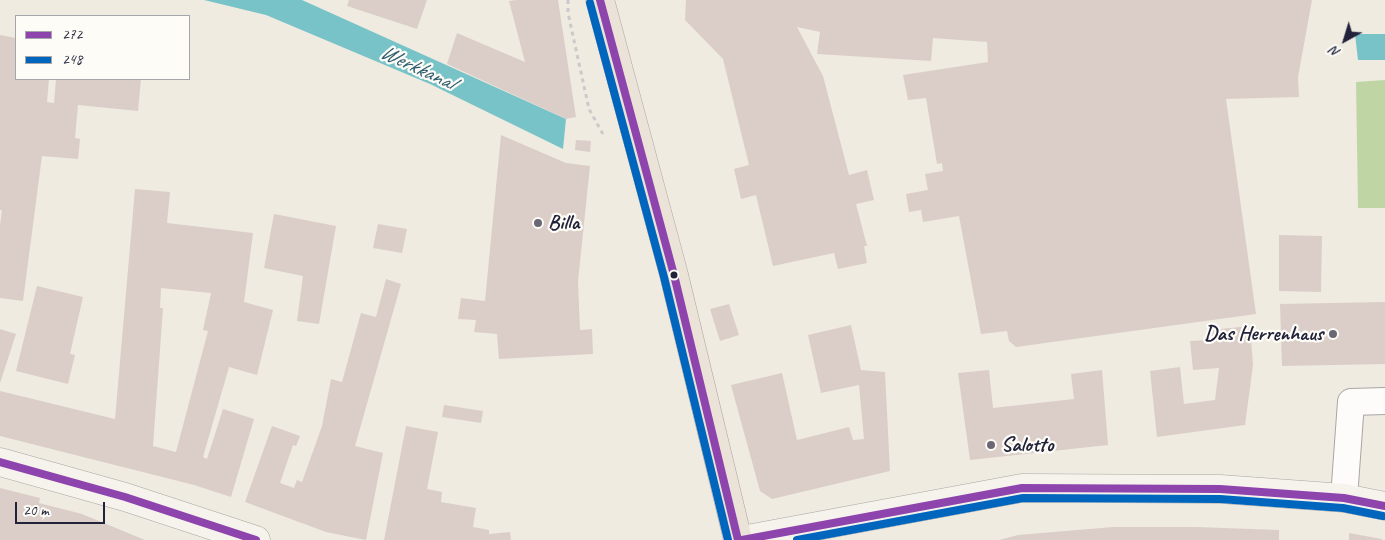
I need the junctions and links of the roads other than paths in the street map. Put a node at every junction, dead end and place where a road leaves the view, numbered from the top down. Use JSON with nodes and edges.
{"nodes":[{"id":1,"x":600,"y":0,"type":"edge"},
{"id":2,"x":1385,"y":400,"type":"edge"},
{"id":3,"x":0,"y":462,"type":"edge"},
{"id":4,"x":1344,"y":498,"type":"junction"},
{"id":5,"x":1385,"y":506,"type":"edge"},
{"id":6,"x":256,"y":540,"type":"edge"},
{"id":7,"x":738,"y":540,"type":"edge"},
{"id":8,"x":742,"y":540,"type":"edge"}],
"edges":[{"from":1,"to":7,"type":"main road"},
{"from":2,"to":4,"type":"street"},
{"from":3,"to":6,"type":"main road"},
{"from":4,"to":5,"type":"main road"},
{"from":4,"to":8,"type":"main road"}]}
